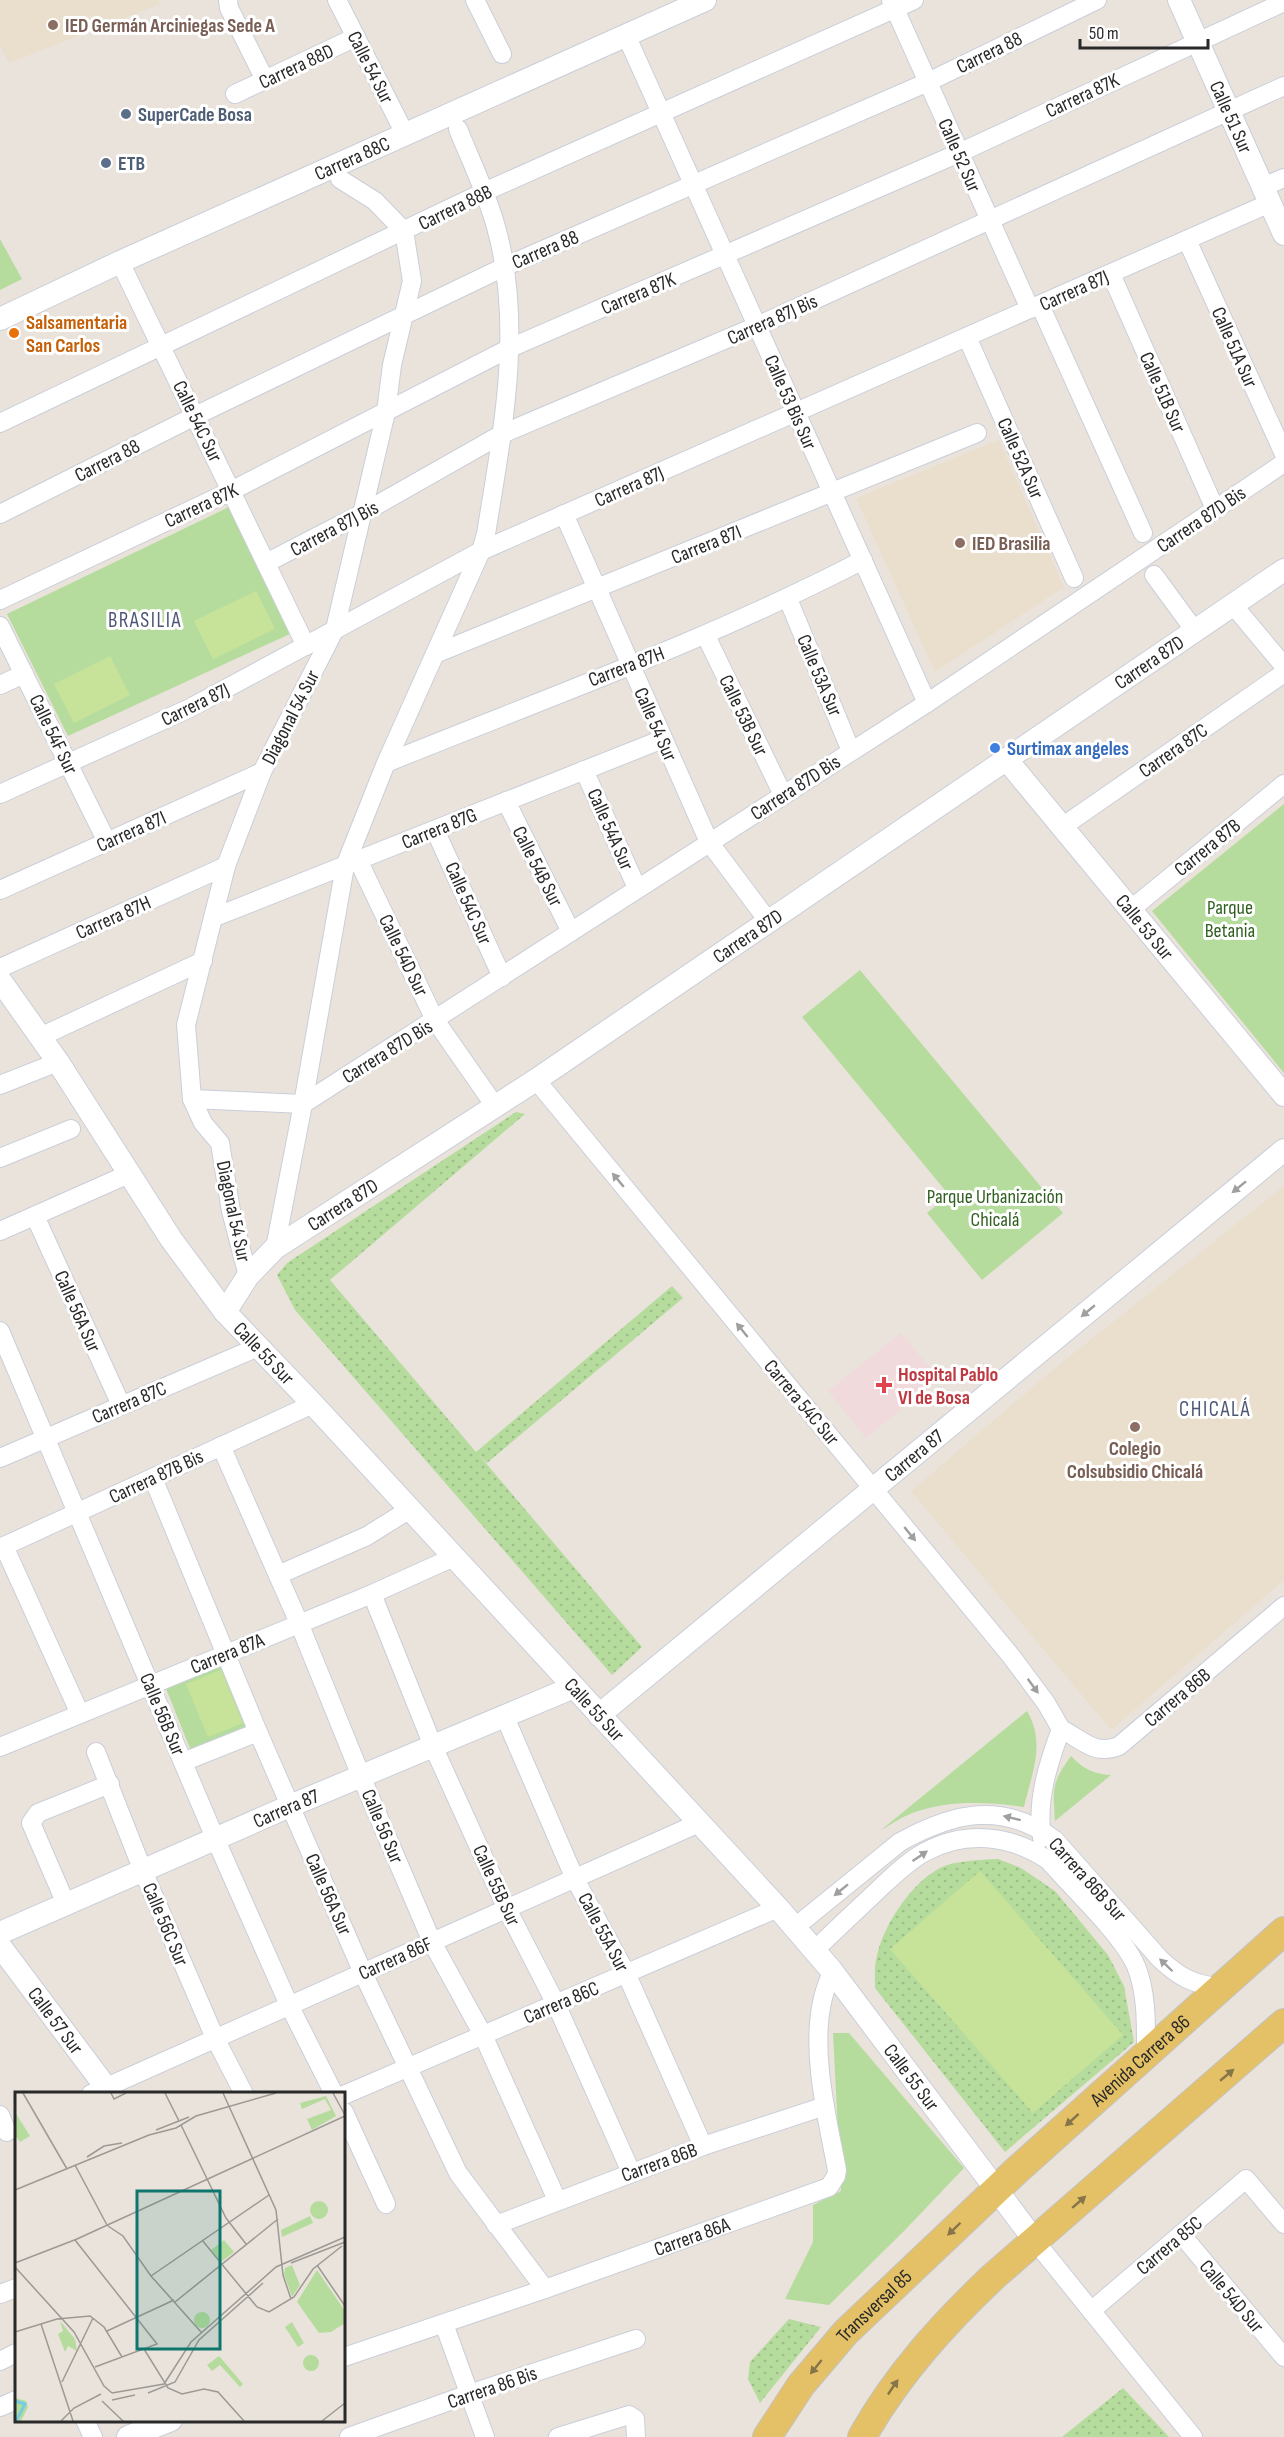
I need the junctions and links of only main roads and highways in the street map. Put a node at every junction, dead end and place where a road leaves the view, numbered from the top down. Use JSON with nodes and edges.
{"nodes":[{"id":1,"x":1284,"y":1931,"type":"edge"},
{"id":2,"x":1284,"y":2024,"type":"edge"},
{"id":3,"x":996,"y":2189,"type":"joint"},
{"id":4,"x":767,"y":2437,"type":"edge"},
{"id":5,"x":862,"y":2437,"type":"edge"}],
"edges":[{"from":1,"to":3,"type":"main road","name":"Avenida Carrera 86","one_way":true},
{"from":5,"to":2,"type":"main road","one_way":true},
{"from":3,"to":4,"type":"main road","name":"Transversal 85","one_way":true}]}
